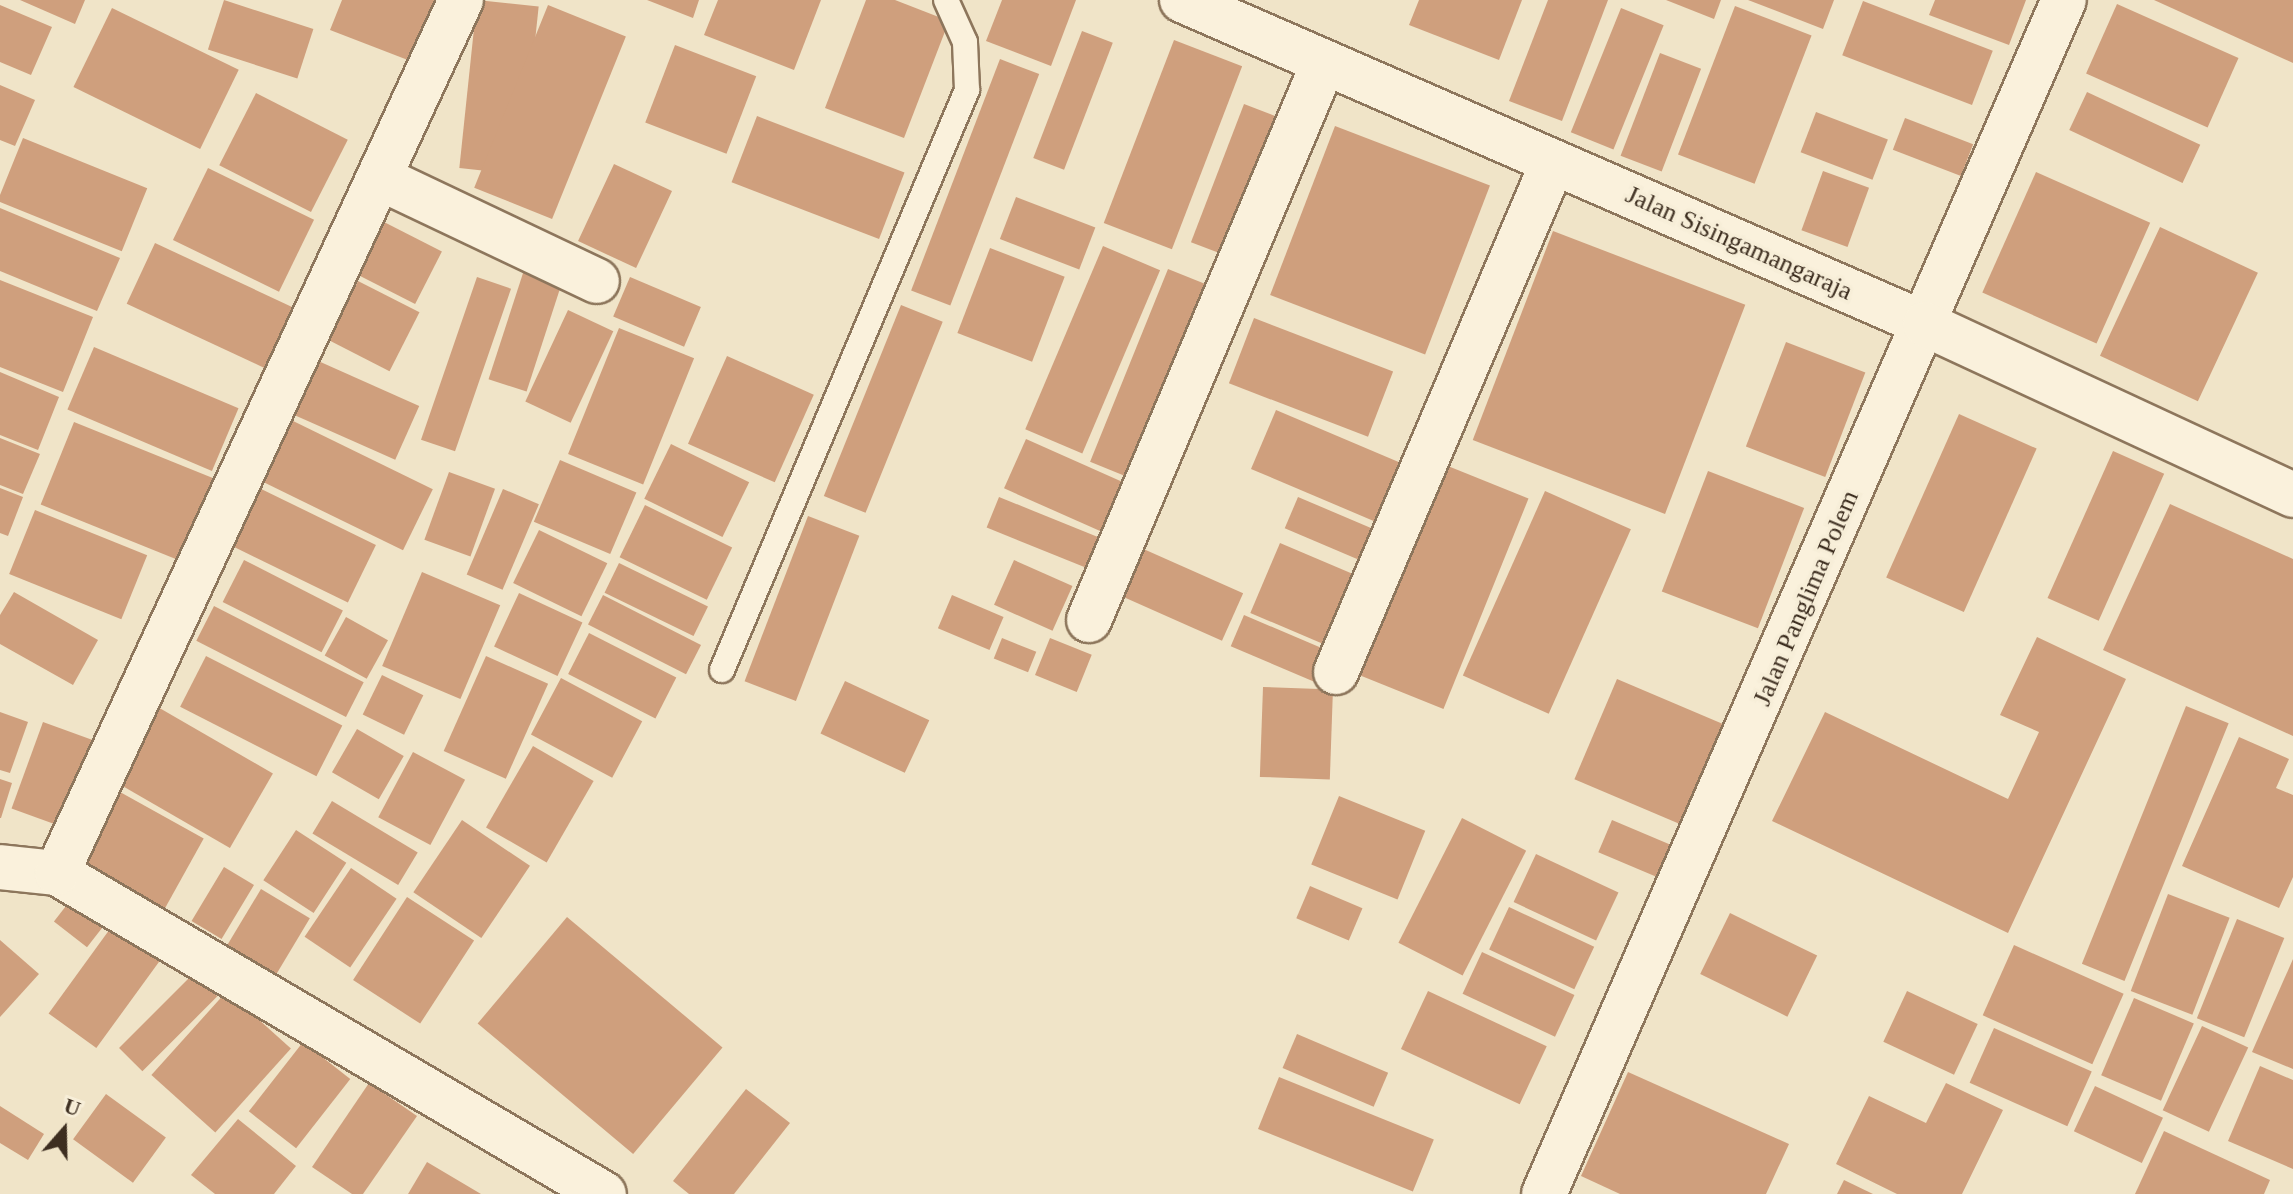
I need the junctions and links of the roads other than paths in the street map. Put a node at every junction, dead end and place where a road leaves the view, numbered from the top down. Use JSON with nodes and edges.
{"nodes":[{"id":1,"x":461,"y":0,"type":"edge"},
{"id":2,"x":946,"y":0,"type":"edge"},
{"id":3,"x":1182,"y":0,"type":"edge"},
{"id":4,"x":2064,"y":0,"type":"edge"},
{"id":5,"x":1324,"y":62,"type":"junction"},
{"id":6,"x":1553,"y":162,"type":"junction"},
{"id":7,"x":380,"y":178,"type":"junction"},
{"id":8,"x":597,"y":281,"type":"dead end"},
{"id":9,"x":1925,"y":324,"type":"junction"},
{"id":10,"x":2293,"y":495,"type":"edge"},
{"id":11,"x":1089,"y":620,"type":"dead end"},
{"id":12,"x":722,"y":670,"type":"dead end"},
{"id":13,"x":1336,"y":672,"type":"dead end"},
{"id":14,"x":0,"y":867,"type":"edge"},
{"id":15,"x":57,"y":873,"type":"junction"},
{"id":16,"x":604,"y":1194,"type":"edge"},
{"id":17,"x":1544,"y":1194,"type":"edge"}],
"edges":[{"from":1,"to":7,"type":"street"},
{"from":2,"to":12,"type":"lane"},
{"from":3,"to":5,"type":"street","name":"Jalan Sisingamangaraja"},
{"from":4,"to":9,"type":"street","name":"Jalan Panglima Polem"},
{"from":5,"to":6,"type":"street","name":"Jalan Sisingamangaraja"},
{"from":5,"to":11,"type":"street"},
{"from":6,"to":9,"type":"street","name":"Jalan Sisingamangaraja"},
{"from":6,"to":13,"type":"street"},
{"from":7,"to":8,"type":"street"},
{"from":7,"to":15,"type":"street"},
{"from":9,"to":10,"type":"street","name":"Jalan Sisingamangaraja"},
{"from":9,"to":17,"type":"street","name":"Jalan Panglima Polem"},
{"from":14,"to":15,"type":"street"},
{"from":15,"to":16,"type":"street"}]}
